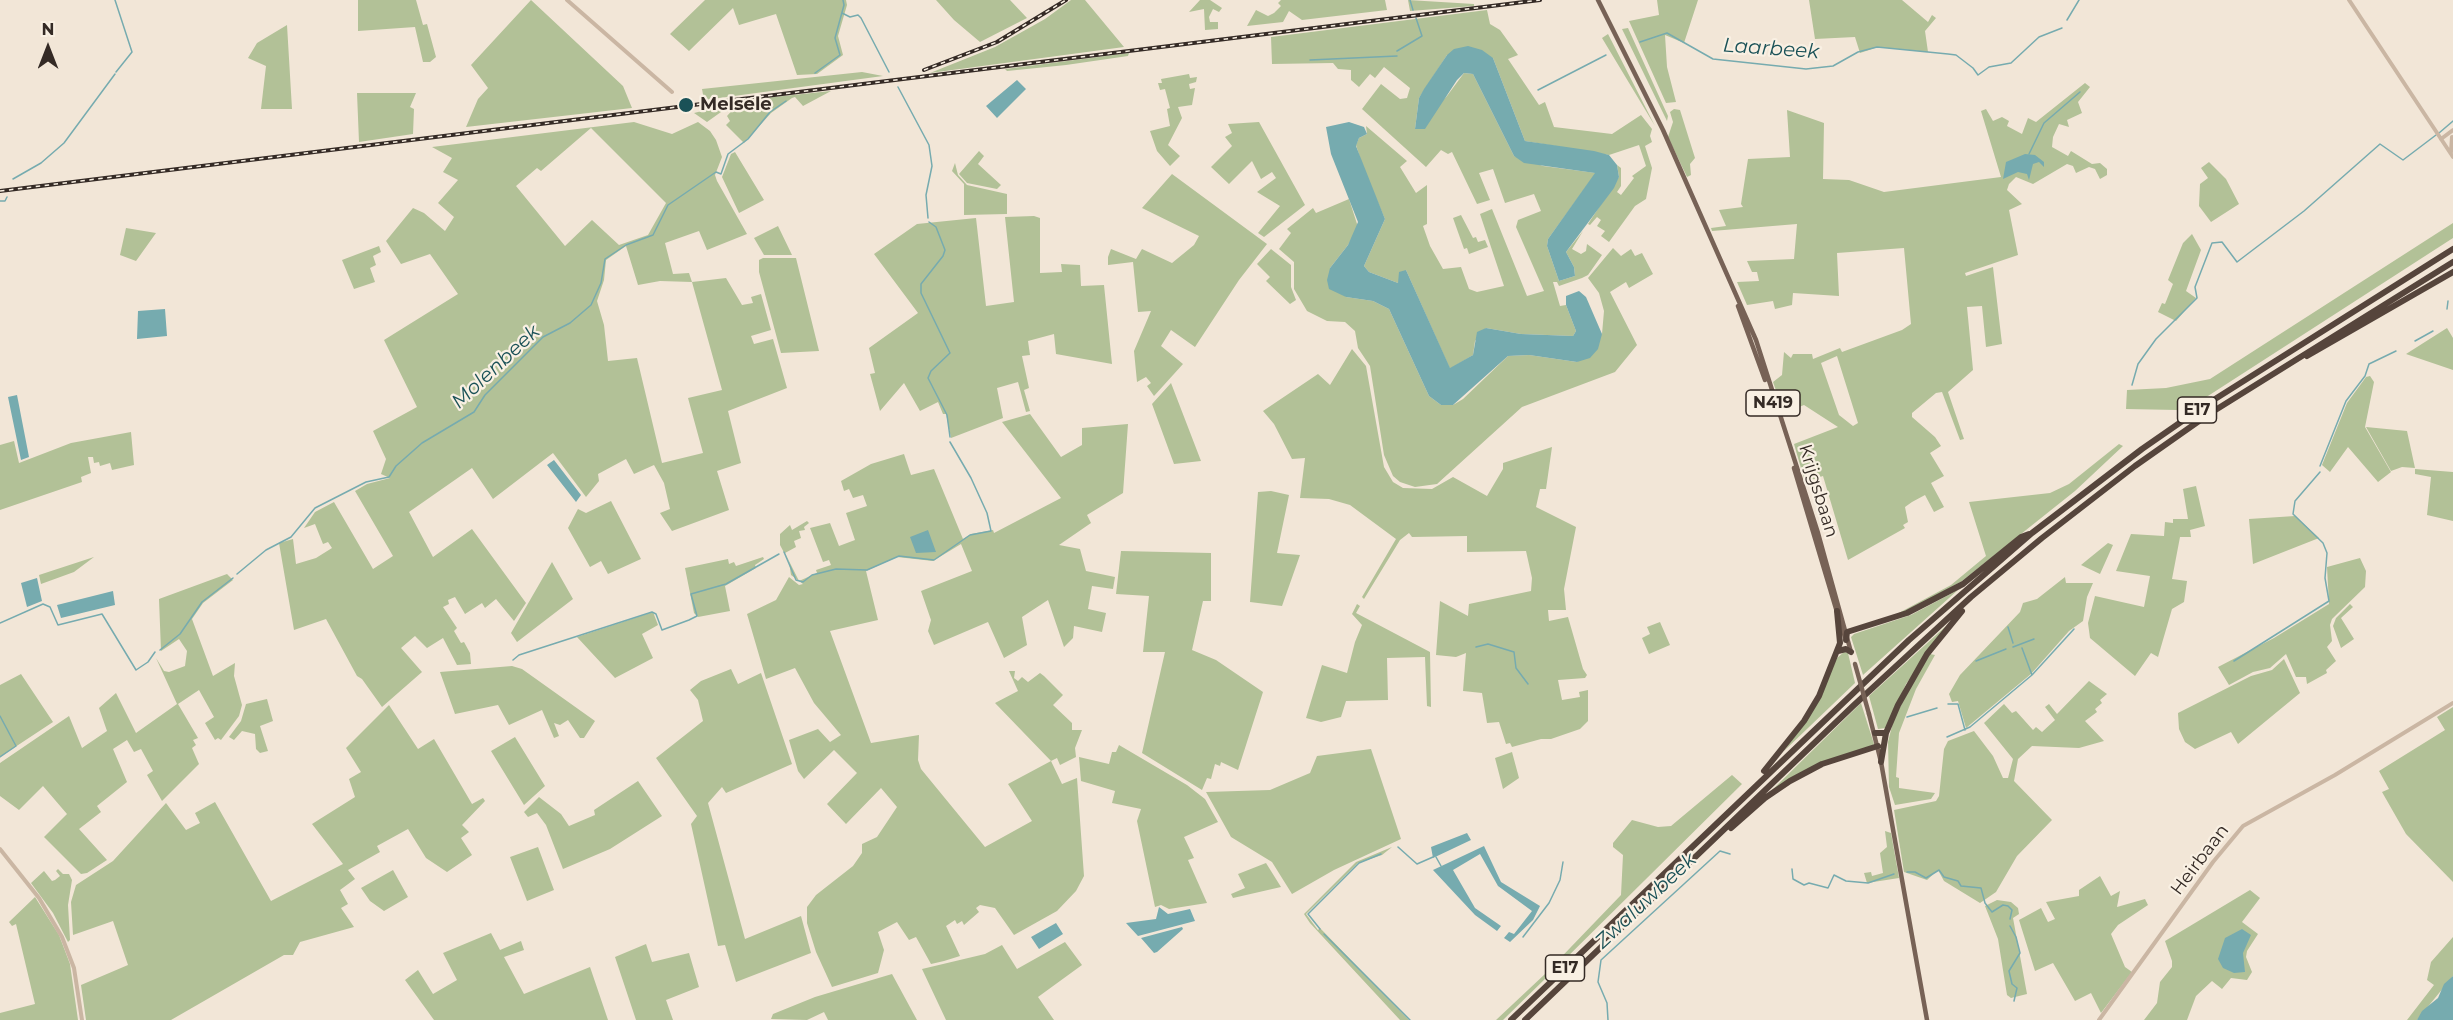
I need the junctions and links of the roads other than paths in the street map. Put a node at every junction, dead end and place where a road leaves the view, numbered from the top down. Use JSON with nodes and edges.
{"nodes":[{"id":1,"x":567,"y":0,"type":"edge"},
{"id":2,"x":2349,"y":0,"type":"edge"},
{"id":3,"x":1598,"y":1,"type":"edge"},
{"id":4,"x":672,"y":92,"type":"dead end"},
{"id":5,"x":2453,"y":130,"type":"edge"},
{"id":6,"x":2452,"y":137,"type":"edge"},
{"id":7,"x":2442,"y":140,"type":"junction"},
{"id":8,"x":2453,"y":156,"type":"edge"},
{"id":9,"x":2452,"y":249,"type":"edge"},
{"id":10,"x":2453,"y":262,"type":"edge"},
{"id":11,"x":2453,"y":272,"type":"edge"},
{"id":12,"x":1726,"y":273,"type":"junction"},
{"id":13,"x":1756,"y":340,"type":"junction"},
{"id":14,"x":1750,"y":342,"type":"junction"},
{"id":15,"x":2287,"y":364,"type":"junction"},
{"id":16,"x":1818,"y":533,"type":"junction"},
{"id":17,"x":2032,"y":533,"type":"junction"},
{"id":18,"x":1812,"y":535,"type":"junction"},
{"id":19,"x":1817,"y":552,"type":"junction"},
{"id":20,"x":1829,"y":572,"type":"junction"},
{"id":21,"x":1971,"y":597,"type":"junction"},
{"id":22,"x":1837,"y":611,"type":"junction"},
{"id":23,"x":1847,"y":636,"type":"junction"},
{"id":24,"x":1838,"y":651,"type":"junction"},
{"id":25,"x":1851,"y":652,"type":"junction"},
{"id":26,"x":2453,"y":703,"type":"edge"},
{"id":27,"x":1875,"y":733,"type":"junction"},
{"id":28,"x":1886,"y":733,"type":"junction"},
{"id":29,"x":1878,"y":746,"type":"junction"},
{"id":30,"x":1881,"y":762,"type":"junction"},
{"id":31,"x":1747,"y":792,"type":"junction"},
{"id":32,"x":1720,"y":833,"type":"junction"},
{"id":33,"x":0,"y":849,"type":"edge"},
{"id":34,"x":82,"y":1020,"type":"edge"},
{"id":35,"x":1511,"y":1020,"type":"edge"},
{"id":36,"x":1525,"y":1020,"type":"edge"},
{"id":37,"x":1927,"y":1020,"type":"edge"},
{"id":38,"x":2099,"y":1020,"type":"edge"}],
"edges":[{"from":1,"to":4,"type":"street"},
{"from":2,"to":7,"type":"street"},
{"from":3,"to":12,"type":"main road","name":"Krijgsbaan","number":"N419"},
{"from":5,"to":7,"type":"street"},
{"from":6,"to":7,"type":"street"},
{"from":6,"to":8,"type":"street"},
{"from":7,"to":8,"type":"street"},
{"from":9,"to":17,"type":"highway","number":"E17"},
{"from":10,"to":15,"type":"highway","number":"E17"},
{"from":11,"to":15,"type":"highway"},
{"from":12,"to":13,"type":"main road","name":"Krijgsbaan","number":"N419"},
{"from":12,"to":14,"type":"main road","name":"Krijgsbaan","number":"N419"},
{"from":13,"to":14,"type":"main road"},
{"from":13,"to":16,"type":"main road","name":"Krijgsbaan","number":"N419"},
{"from":14,"to":18,"type":"main road","name":"Krijgsbaan","number":"N419"},
{"from":15,"to":21,"type":"highway","number":"E17"},
{"from":16,"to":18,"type":"main road"},
{"from":16,"to":20,"type":"main road","name":"Krijgsbaan","number":"N419"},
{"from":17,"to":23,"type":"highway"},
{"from":17,"to":31,"type":"highway","number":"E17"},
{"from":18,"to":19,"type":"main road","name":"Krijgsbaan","number":"N419"},
{"from":19,"to":20,"type":"main road","number":"N419"},
{"from":19,"to":22,"type":"main road","name":"Krijgsbaan","number":"N419"},
{"from":20,"to":23,"type":"main road","name":"Krijgsbaan","number":"N419"},
{"from":21,"to":28,"type":"highway"},
{"from":21,"to":32,"type":"highway","number":"E17"},
{"from":22,"to":23,"type":"main road","name":"Krijgsbaan","number":"N419"},
{"from":22,"to":24,"type":"highway"},
{"from":23,"to":25,"type":"main road","name":"Krijgsbaan","number":"N419"},
{"from":24,"to":25,"type":"highway"},
{"from":24,"to":31,"type":"highway"},
{"from":25,"to":27,"type":"main road","name":"Krijgsbaan","number":"N419","bridge":true},
{"from":26,"to":38,"type":"street","name":"Heirbaan"},
{"from":27,"to":28,"type":"highway"},
{"from":27,"to":29,"type":"main road","name":"Krijgsbaan","number":"N419"},
{"from":28,"to":30,"type":"highway"},
{"from":29,"to":30,"type":"main road","name":"Krijgsbaan","number":"N419"},
{"from":29,"to":32,"type":"highway"},
{"from":30,"to":37,"type":"main road","name":"Krijgsbaan","number":"N419"},
{"from":31,"to":35,"type":"highway","number":"E17"},
{"from":32,"to":36,"type":"highway","number":"E17"},
{"from":33,"to":34,"type":"street"}]}
